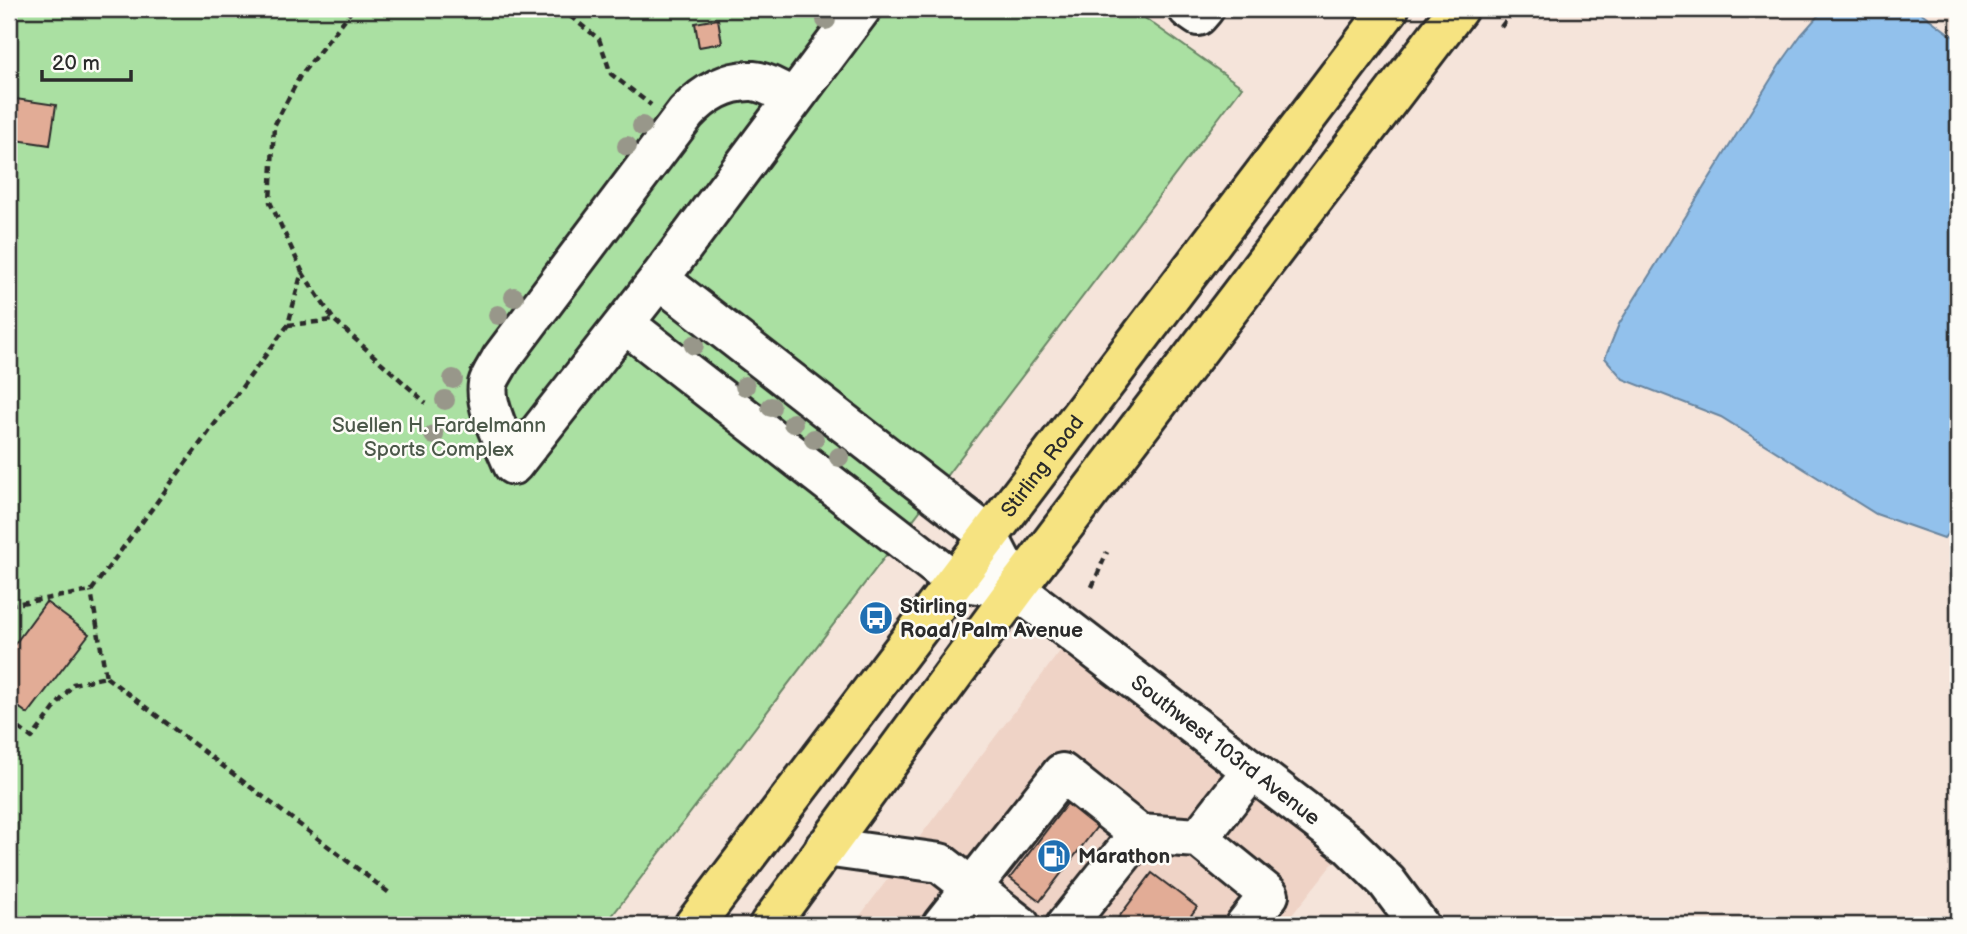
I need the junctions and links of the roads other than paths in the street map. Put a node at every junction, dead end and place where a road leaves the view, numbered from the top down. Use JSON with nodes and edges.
{"nodes":[{"id":1,"x":861,"y":9,"type":"edge"},
{"id":2,"x":1188,"y":9,"type":"edge"},
{"id":3,"x":1204,"y":9,"type":"edge"},
{"id":4,"x":1389,"y":9,"type":"edge"},
{"id":5,"x":1458,"y":9,"type":"edge"},
{"id":6,"x":794,"y":98,"type":"junction"},
{"id":7,"x":659,"y":279,"type":"junction"},
{"id":8,"x":625,"y":324,"type":"junction"},
{"id":9,"x":988,"y":535,"type":"junction"},
{"id":10,"x":955,"y":581,"type":"junction"},
{"id":11,"x":1016,"y":589,"type":"junction"},
{"id":12,"x":1252,"y":770,"type":"junction"},
{"id":13,"x":1139,"y":834,"type":"junction"},
{"id":14,"x":1199,"y":838,"type":"junction"},
{"id":15,"x":825,"y":847,"type":"junction"},
{"id":16,"x":971,"y":887,"type":"junction"},
{"id":17,"x":694,"y":925,"type":"edge"},
{"id":18,"x":769,"y":925,"type":"edge"},
{"id":19,"x":942,"y":925,"type":"edge"},
{"id":20,"x":1020,"y":925,"type":"edge"},
{"id":21,"x":1066,"y":925,"type":"edge"},
{"id":22,"x":1245,"y":925,"type":"edge"},
{"id":23,"x":1419,"y":925,"type":"edge"}],
"edges":[{"from":1,"to":6,"type":"street"},
{"from":2,"to":3,"type":"street"},
{"from":4,"to":9,"type":"main road","name":"Stirling Road"},
{"from":5,"to":11,"type":"main road"},
{"from":6,"to":7,"type":"street"},
{"from":6,"to":8,"type":"street"},
{"from":7,"to":8,"type":"street"},
{"from":7,"to":9,"type":"street"},
{"from":8,"to":10,"type":"street"},
{"from":9,"to":10,"type":"main road","name":"Stirling Road"},
{"from":9,"to":11,"type":"street"},
{"from":10,"to":11,"type":"street"},
{"from":10,"to":17,"type":"main road","name":"Stirling Road"},
{"from":11,"to":12,"type":"street","name":"Southwest 103rd Avenue"},
{"from":11,"to":15,"type":"main road"},
{"from":12,"to":14,"type":"street"},
{"from":12,"to":23,"type":"street","name":"Southwest 103rd Avenue"},
{"from":13,"to":14,"type":"street"},
{"from":13,"to":16,"type":"street"},
{"from":13,"to":21,"type":"street"},
{"from":14,"to":22,"type":"street"},
{"from":15,"to":16,"type":"street"},
{"from":15,"to":18,"type":"main road"},
{"from":16,"to":19,"type":"street"},
{"from":16,"to":20,"type":"street"}]}
